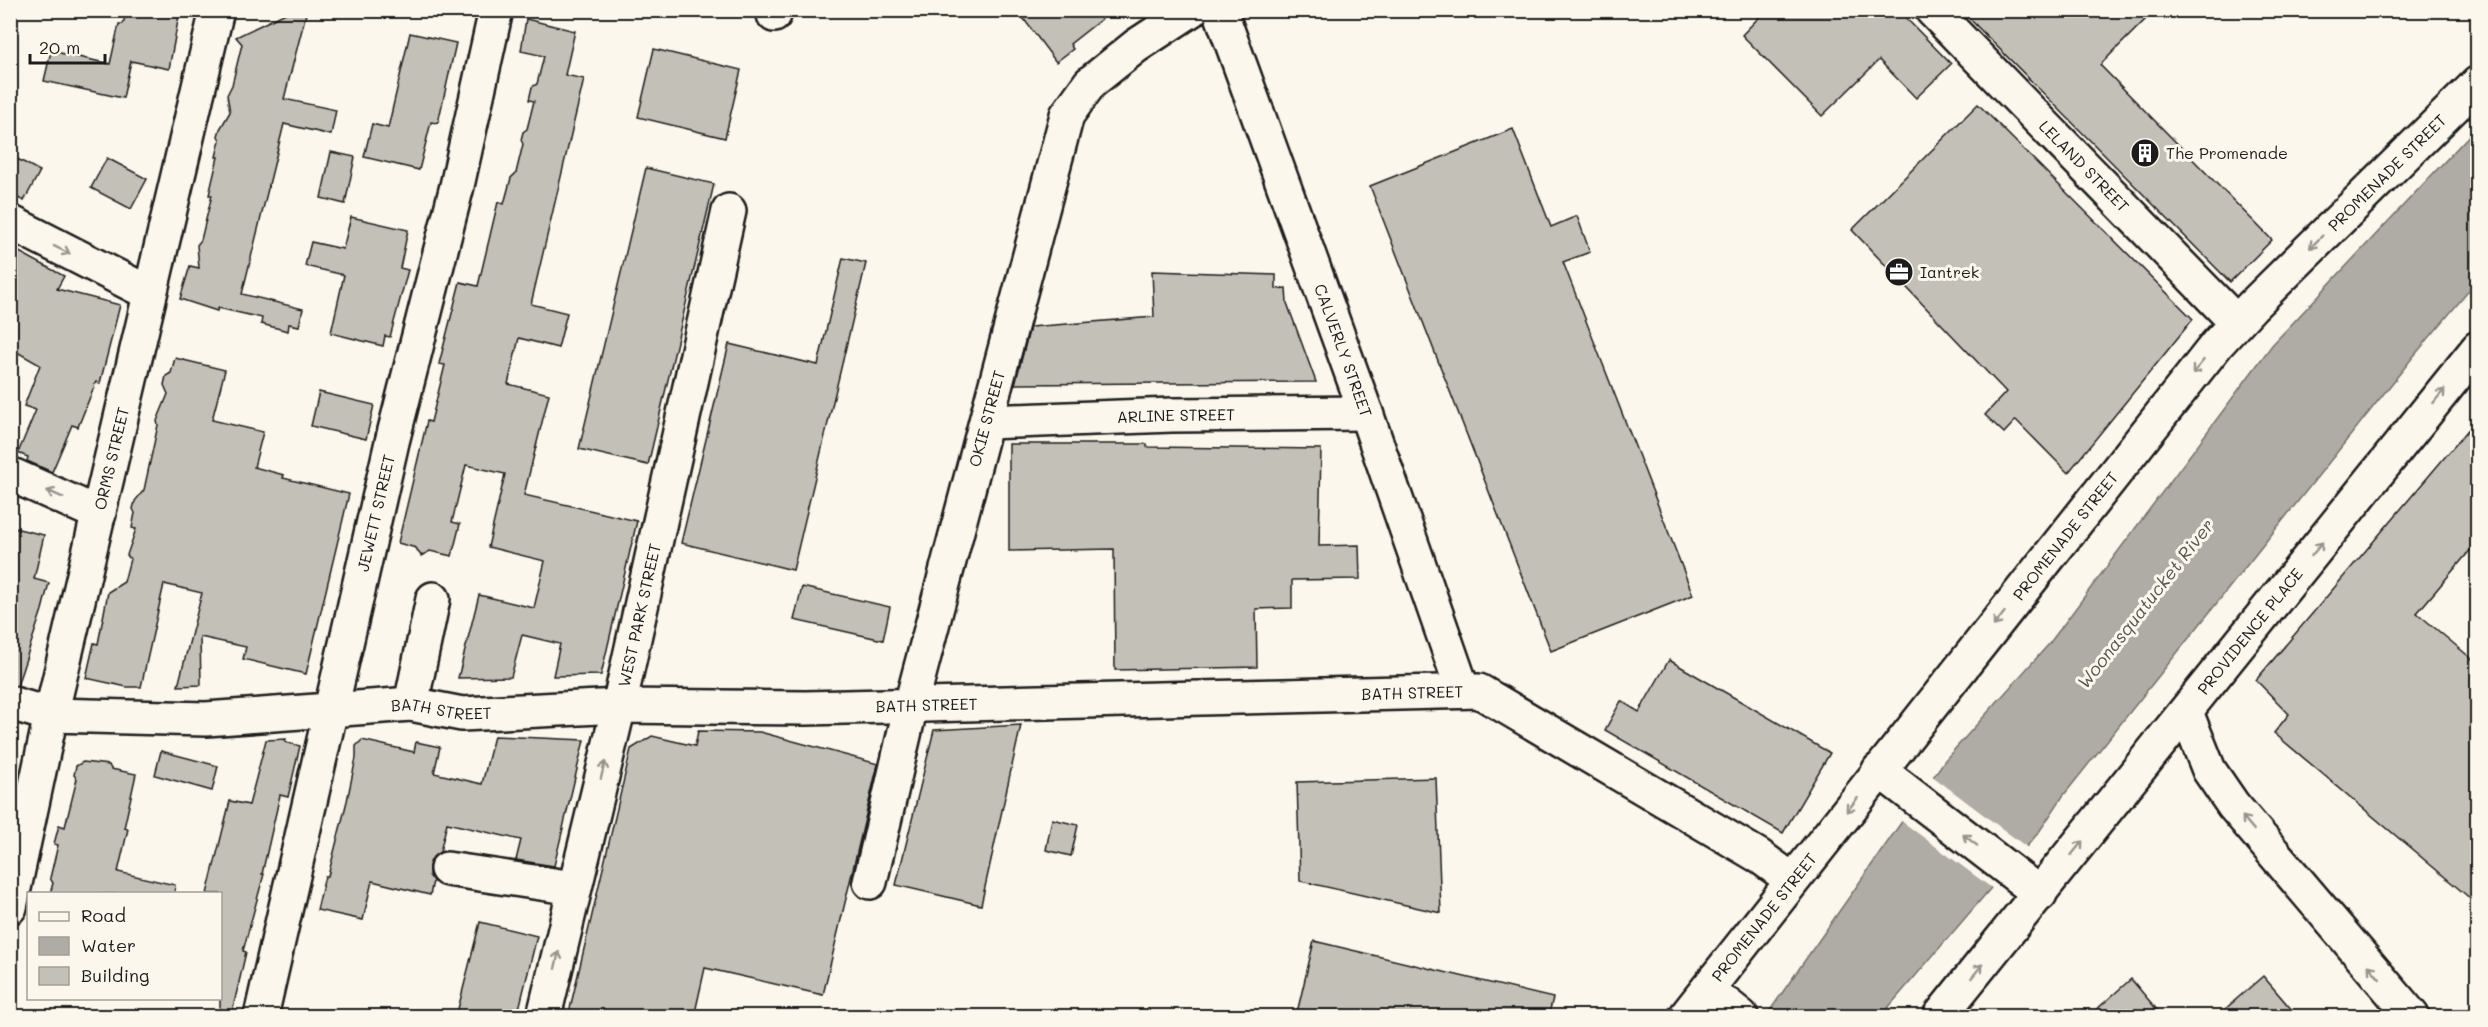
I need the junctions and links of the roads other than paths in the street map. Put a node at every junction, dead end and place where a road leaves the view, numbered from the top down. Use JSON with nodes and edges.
{"nodes":[{"id":1,"x":217,"y":10,"type":"edge"},
{"id":2,"x":496,"y":10,"type":"edge"},
{"id":3,"x":1191,"y":10,"type":"edge"},
{"id":4,"x":1220,"y":10,"type":"edge"},
{"id":5,"x":1932,"y":10,"type":"edge"},
{"id":6,"x":2478,"y":82,"type":"edge"},
{"id":7,"x":729,"y":211,"type":"dead end"},
{"id":8,"x":10,"y":222,"type":"edge"},
{"id":9,"x":149,"y":293,"type":"junction"},
{"id":10,"x":2235,"y":322,"type":"junction"},
{"id":11,"x":2478,"y":348,"type":"edge"},
{"id":12,"x":1366,"y":413,"type":"junction"},
{"id":13,"x":987,"y":422,"type":"junction"},
{"id":14,"x":10,"y":474,"type":"edge"},
{"id":15,"x":99,"y":514,"type":"junction"},
{"id":16,"x":434,"y":599,"type":"dead end"},
{"id":17,"x":1463,"y":691,"type":"junction"},
{"id":18,"x":10,"y":702,"type":"edge"},
{"id":19,"x":411,"y":704,"type":"junction"},
{"id":20,"x":911,"y":705,"type":"junction"},
{"id":21,"x":620,"y":706,"type":"junction"},
{"id":22,"x":332,"y":710,"type":"junction"},
{"id":23,"x":2186,"y":712,"type":"junction"},
{"id":24,"x":51,"y":715,"type":"junction"},
{"id":25,"x":1879,"y":770,"type":"junction"},
{"id":26,"x":447,"y":869,"type":"dead end"},
{"id":27,"x":1792,"y":880,"type":"junction"},
{"id":28,"x":870,"y":882,"type":"dead end"},
{"id":29,"x":2028,"y":885,"type":"junction"},
{"id":30,"x":574,"y":888,"type":"junction"},
{"id":31,"x":10,"y":907,"type":"edge"},
{"id":32,"x":261,"y":1017,"type":"edge"},
{"id":33,"x":544,"y":1017,"type":"edge"},
{"id":34,"x":1686,"y":1017,"type":"edge"},
{"id":35,"x":1940,"y":1017,"type":"edge"},
{"id":36,"x":2412,"y":1017,"type":"edge"}],
"edges":[{"from":1,"to":9,"type":"main road","name":"ORMS STREET"},
{"from":2,"to":22,"type":"main road","name":"JEWETT STREET"},
{"from":3,"to":13,"type":"main road","name":"OKIE STREET"},
{"from":4,"to":12,"type":"main road","name":"CALVERLY STREET"},
{"from":5,"to":10,"type":"main road","name":"LELAND STREET"},
{"from":6,"to":10,"type":"main road","name":"PROMENADE STREET","one_way":true},
{"from":7,"to":21,"type":"main road","name":"WEST PARK STREET"},
{"from":8,"to":9,"type":"main road","one_way":true},
{"from":9,"to":15,"type":"main road","name":"ORMS STREET"},
{"from":10,"to":25,"type":"main road","name":"PROMENADE STREET","one_way":true},
{"from":23,"to":11,"type":"main road","name":"PROVIDENCE PLACE","one_way":true},
{"from":12,"to":13,"type":"main road","name":"ARLINE STREET"},
{"from":12,"to":17,"type":"main road","name":"CALVERLY STREET"},
{"from":13,"to":20,"type":"main road","name":"OKIE STREET"},
{"from":15,"to":14,"type":"main road","one_way":true},
{"from":15,"to":24,"type":"main road","name":"ORMS STREET"},
{"from":16,"to":19,"type":"main road"},
{"from":17,"to":20,"type":"main road","name":"BATH STREET"},
{"from":17,"to":27,"type":"main road","name":"BATH STREET"},
{"from":18,"to":24,"type":"main road","name":"BATH STREET"},
{"from":19,"to":21,"type":"main road","name":"BATH STREET"},
{"from":19,"to":22,"type":"main road","name":"BATH STREET"},
{"from":20,"to":21,"type":"main road","name":"BATH STREET"},
{"from":20,"to":28,"type":"main road","name":"OKIE STREET"},
{"from":30,"to":21,"type":"main road","name":"WEST PARK STREET","one_way":true},
{"from":22,"to":24,"type":"main road","name":"BATH STREET"},
{"from":22,"to":32,"type":"main road","name":"JEWETT STREET"},
{"from":29,"to":23,"type":"main road","name":"PROVIDENCE PLACE","one_way":true},
{"from":36,"to":23,"type":"main road","one_way":true},
{"from":24,"to":31,"type":"main road","name":"ORMS STREET"},
{"from":25,"to":27,"type":"main road","name":"PROMENADE STREET","one_way":true},
{"from":29,"to":25,"type":"main road","one_way":true},
{"from":26,"to":30,"type":"main road"},
{"from":27,"to":34,"type":"main road","name":"PROMENADE STREET"},
{"from":35,"to":29,"type":"main road","name":"PROVIDENCE PLACE","one_way":true},
{"from":33,"to":30,"type":"main road","name":"WEST PARK STREET","one_way":true}]}
